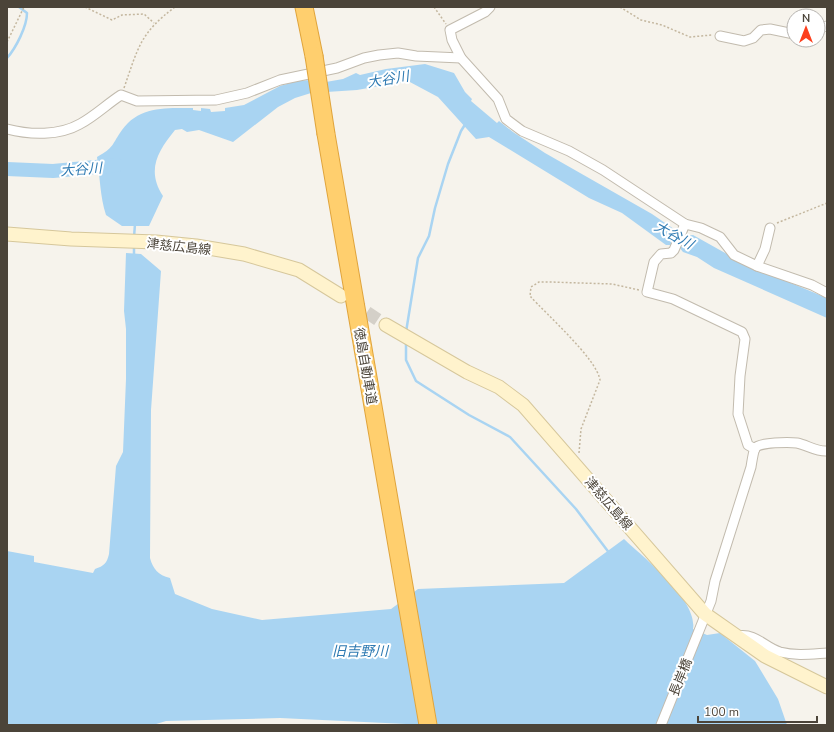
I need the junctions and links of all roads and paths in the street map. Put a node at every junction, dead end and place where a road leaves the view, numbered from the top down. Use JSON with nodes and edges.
{"nodes":[{"id":1,"x":24,"y":7,"type":"edge"},
{"id":2,"x":85,"y":7,"type":"edge"},
{"id":3,"x":175,"y":7,"type":"edge"},
{"id":4,"x":304,"y":7,"type":"edge"},
{"id":5,"x":434,"y":7,"type":"edge"},
{"id":6,"x":490,"y":7,"type":"edge"},
{"id":7,"x":620,"y":7,"type":"edge"},
{"id":8,"x":154,"y":23,"type":"junction"},
{"id":9,"x":450,"y":30,"type":"junction"},
{"id":10,"x":786,"y":32,"type":"edge"},
{"id":11,"x":720,"y":36,"type":"joint"},
{"id":12,"x":7,"y":42,"type":"edge"},
{"id":13,"x":461,"y":58,"type":"junction"},
{"id":14,"x":121,"y":96,"type":"junction"},
{"id":15,"x":7,"y":129,"type":"edge"},
{"id":16,"x":827,"y":202,"type":"edge"},
{"id":17,"x":683,"y":228,"type":"junction"},
{"id":18,"x":770,"y":228,"type":"joint"},
{"id":19,"x":7,"y":234,"type":"edge"},
{"id":20,"x":757,"y":266,"type":"junction"},
{"id":21,"x":647,"y":292,"type":"junction"},
{"id":22,"x":827,"y":293,"type":"edge"},
{"id":23,"x":341,"y":296,"type":"tunnel mouth"},
{"id":24,"x":386,"y":325,"type":"tunnel mouth"},
{"id":25,"x":755,"y":449,"type":"junction"},
{"id":26,"x":827,"y":451,"type":"edge"},
{"id":27,"x":578,"y":467,"type":"junction"},
{"id":28,"x":705,"y":614,"type":"junction"},
{"id":29,"x":738,"y":636,"type":"junction"},
{"id":30,"x":827,"y":653,"type":"edge"},
{"id":31,"x":827,"y":687,"type":"edge"},
{"id":32,"x":428,"y":725,"type":"edge"},
{"id":33,"x":661,"y":725,"type":"edge"}],
"edges":[{"from":1,"to":12,"type":"path"},
{"from":2,"to":8,"type":"path"},
{"from":3,"to":8,"type":"path"},
{"from":4,"to":32,"type":"highway","name":"徳島自動車道","bridge":true},
{"from":5,"to":9,"type":"path"},
{"from":6,"to":9,"type":"street"},
{"from":7,"to":11,"type":"path"},
{"from":8,"to":14,"type":"path"},
{"from":9,"to":13,"type":"street"},
{"from":10,"to":11,"type":"street"},
{"from":13,"to":14,"type":"street"},
{"from":13,"to":17,"type":"street"},
{"from":14,"to":15,"type":"street"},
{"from":16,"to":18,"type":"path"},
{"from":17,"to":20,"type":"street"},
{"from":17,"to":21,"type":"street"},
{"from":18,"to":20,"type":"street"},
{"from":19,"to":23,"type":"main road","name":"津慈広島線"},
{"from":20,"to":22,"type":"street"},
{"from":21,"to":25,"type":"street"},
{"from":21,"to":27,"type":"path"},
{"from":24,"to":27,"type":"main road","name":"津慈広島線"},
{"from":25,"to":26,"type":"street"},
{"from":25,"to":28,"type":"street","name":"長岸橋"},
{"from":27,"to":28,"type":"main road","name":"津慈広島線"},
{"from":28,"to":29,"type":"main road","name":"津慈広島線"},
{"from":28,"to":33,"type":"street","name":"長岸橋"},
{"from":29,"to":30,"type":"street"},
{"from":29,"to":31,"type":"main road","name":"津慈広島線"}]}
